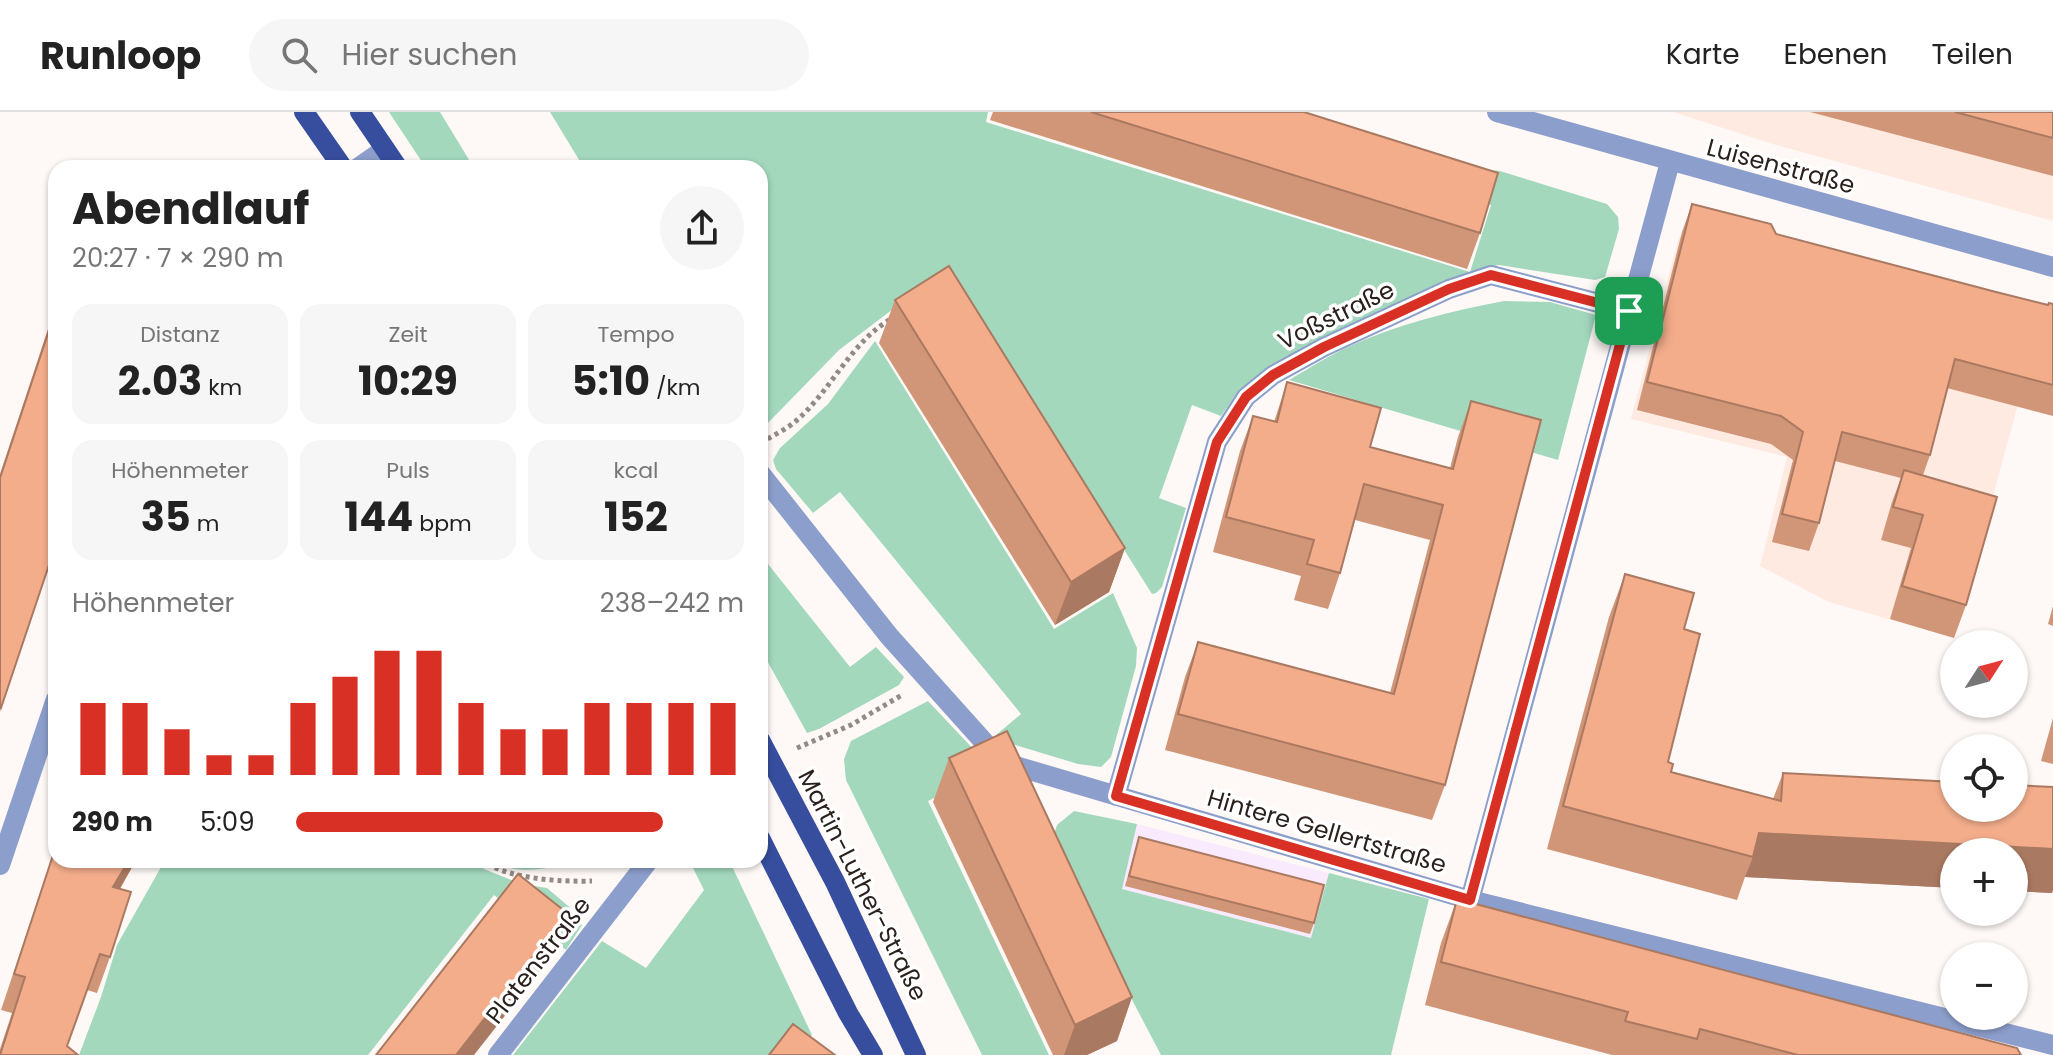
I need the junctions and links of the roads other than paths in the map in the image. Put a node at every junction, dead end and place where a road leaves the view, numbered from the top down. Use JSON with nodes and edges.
{"nodes":[{"id":1,"x":304,"y":112,"type":"edge"},
{"id":2,"x":360,"y":112,"type":"edge"},
{"id":3,"x":1497,"y":112,"type":"edge"},
{"id":4,"x":385,"y":149,"type":"junction"},
{"id":5,"x":337,"y":160,"type":"edge"},
{"id":6,"x":369,"y":160,"type":"edge"},
{"id":7,"x":393,"y":160,"type":"edge"},
{"id":8,"x":1670,"y":162,"type":"junction"},
{"id":9,"x":2053,"y":267,"type":"edge"},
{"id":10,"x":1629,"y":311,"type":"junction"},
{"id":11,"x":768,"y":483,"type":"edge"},
{"id":12,"x":48,"y":723,"type":"edge"},
{"id":13,"x":768,"y":755,"type":"edge"},
{"id":14,"x":1116,"y":796,"type":"junction"},
{"id":15,"x":768,"y":854,"type":"edge"},
{"id":16,"x":0,"y":865,"type":"edge"},
{"id":17,"x":643,"y":868,"type":"edge"},
{"id":18,"x":1470,"y":900,"type":"junction"},
{"id":19,"x":2053,"y":1045,"type":"edge"},
{"id":20,"x":498,"y":1055,"type":"edge"},
{"id":21,"x":873,"y":1055,"type":"edge"},
{"id":22,"x":916,"y":1055,"type":"edge"}],
"edges":[{"from":1,"to":5,"type":"main road"},
{"from":2,"to":4,"type":"main road"},
{"from":3,"to":8,"type":"street","name":"Luisenstraße"},
{"from":4,"to":6,"type":"street"},
{"from":4,"to":7,"type":"main road"},
{"from":8,"to":9,"type":"street","name":"Luisenstraße"},
{"from":8,"to":10,"type":"street"},
{"from":10,"to":14,"type":"street","name":"Voßstraße"},
{"from":10,"to":18,"type":"street"},
{"from":11,"to":14,"type":"street","name":"Hintere Gellertstraße"},
{"from":12,"to":16,"type":"street"},
{"from":13,"to":22,"type":"main road","name":"Martin-Luther-Straße"},
{"from":14,"to":18,"type":"street","name":"Hintere Gellertstraße"},
{"from":15,"to":21,"type":"main road"},
{"from":17,"to":20,"type":"street","name":"Platenstraße"},
{"from":18,"to":19,"type":"street","name":"Hintere Gellertstraße"}]}
